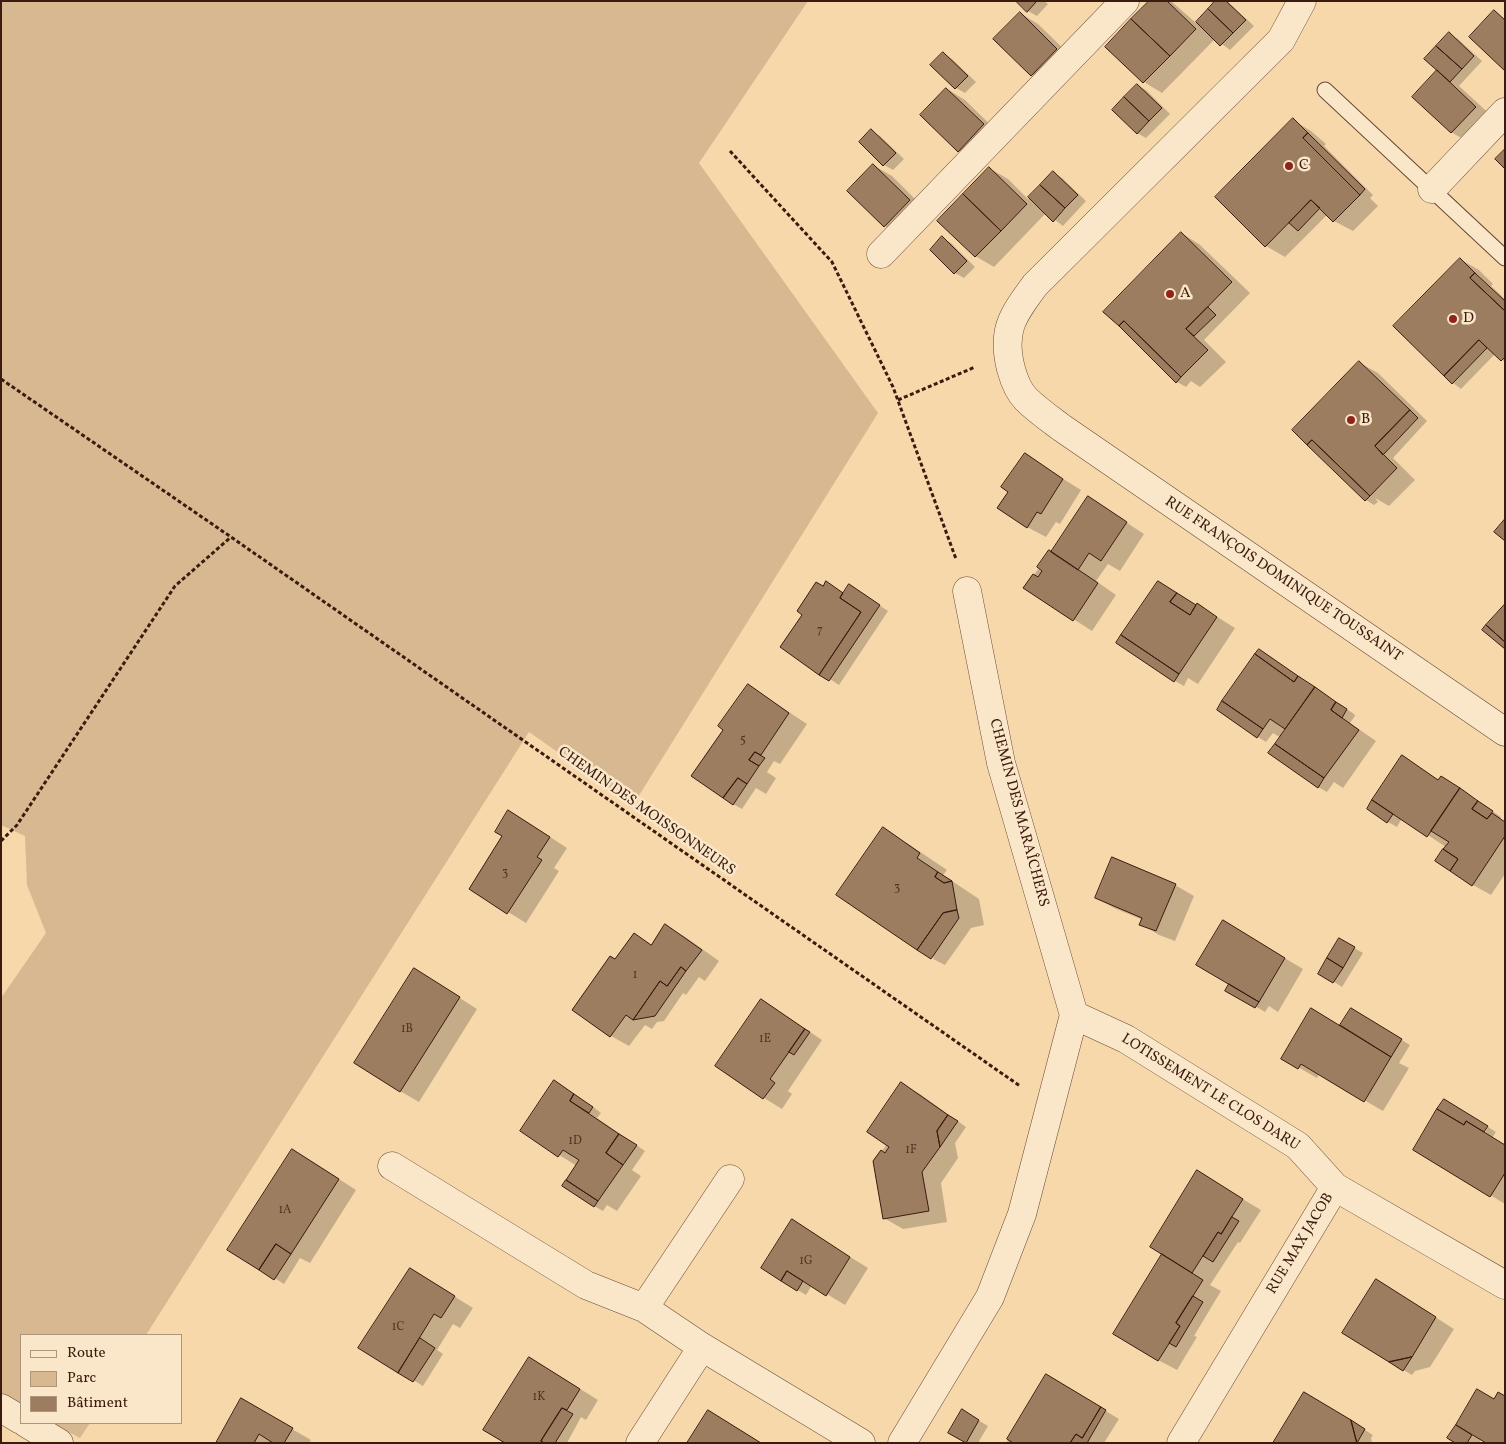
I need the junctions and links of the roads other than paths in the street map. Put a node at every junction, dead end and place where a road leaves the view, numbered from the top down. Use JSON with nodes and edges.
{"nodes":[{"id":1,"x":1125,"y":1,"type":"edge"},
{"id":2,"x":1302,"y":1,"type":"edge"},
{"id":3,"x":1325,"y":90,"type":"dead end"},
{"id":4,"x":1505,"y":112,"type":"edge"},
{"id":5,"x":1432,"y":189,"type":"junction"},
{"id":6,"x":881,"y":254,"type":"dead end"},
{"id":7,"x":1505,"y":258,"type":"edge"},
{"id":8,"x":967,"y":591,"type":"road end"},
{"id":9,"x":1505,"y":732,"type":"edge"},
{"id":10,"x":1074,"y":1015,"type":"junction"},
{"id":11,"x":392,"y":1166,"type":"dead end"},
{"id":12,"x":730,"y":1179,"type":"dead end"},
{"id":13,"x":1335,"y":1187,"type":"junction"},
{"id":14,"x":1505,"y":1284,"type":"edge"},
{"id":15,"x":644,"y":1308,"type":"junction"},
{"id":16,"x":702,"y":1347,"type":"junction"},
{"id":17,"x":1,"y":1408,"type":"edge"},
{"id":18,"x":20,"y":1419,"type":"edge"},
{"id":19,"x":28,"y":1424,"type":"edge"},
{"id":20,"x":59,"y":1443,"type":"edge"},
{"id":21,"x":640,"y":1443,"type":"edge"},
{"id":22,"x":861,"y":1443,"type":"edge"},
{"id":23,"x":902,"y":1443,"type":"edge"},
{"id":24,"x":1181,"y":1443,"type":"edge"}],
"edges":[{"from":1,"to":6,"type":"street"},
{"from":2,"to":9,"type":"street","name":"RUE FRANÇOIS DOMINIQUE TOUSSAINT"},
{"from":3,"to":5,"type":"lane"},
{"from":4,"to":5,"type":"street"},
{"from":5,"to":7,"type":"lane"},
{"from":8,"to":10,"type":"street","name":"CHEMIN DES MARAÎCHERS"},
{"from":10,"to":13,"type":"street","name":"LOTISSEMENT LE CLOS DARU"},
{"from":10,"to":23,"type":"street"},
{"from":11,"to":15,"type":"street"},
{"from":12,"to":15,"type":"street"},
{"from":13,"to":14,"type":"street","name":"RUE MAX JACOB"},
{"from":13,"to":24,"type":"street","name":"RUE MAX JACOB"},
{"from":15,"to":16,"type":"street"},
{"from":16,"to":21,"type":"street"},
{"from":16,"to":22,"type":"street"},
{"from":17,"to":18,"type":"street"},
{"from":19,"to":20,"type":"street"}]}
